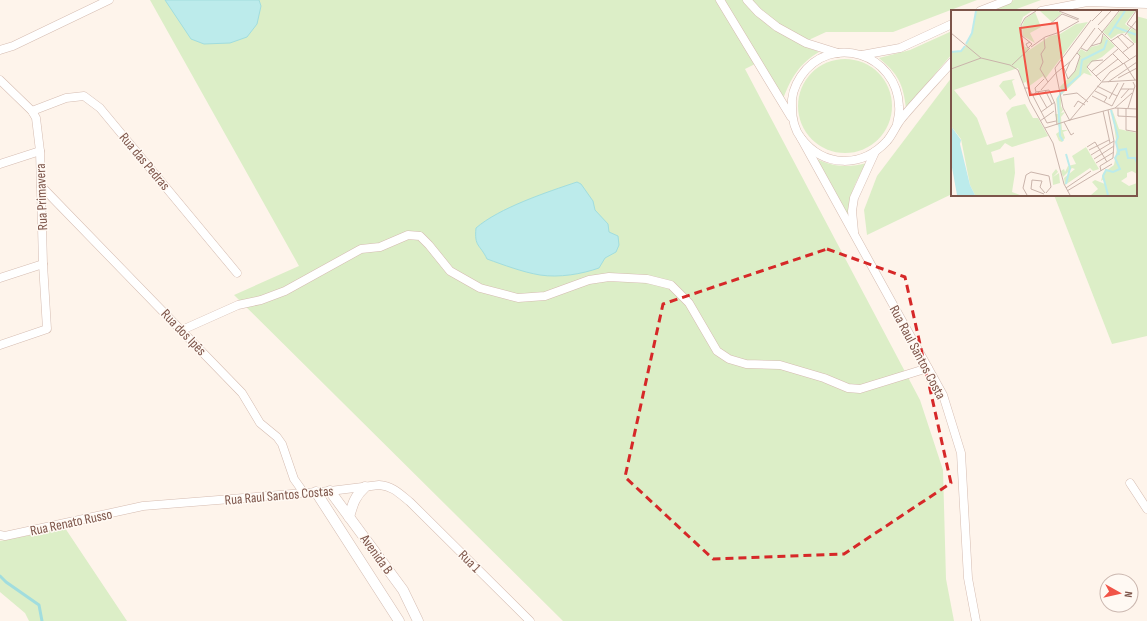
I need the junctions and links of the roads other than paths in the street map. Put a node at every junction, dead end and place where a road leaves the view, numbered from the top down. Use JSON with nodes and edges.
{"nodes":[{"id":1,"x":108,"y":0,"type":"edge"},
{"id":2,"x":720,"y":0,"type":"edge"},
{"id":3,"x":748,"y":0,"type":"edge"},
{"id":4,"x":1008,"y":0,"type":"edge"},
{"id":5,"x":1147,"y":4,"type":"edge"},
{"id":6,"x":983,"y":10,"type":"edge"},
{"id":7,"x":1046,"y":10,"type":"edge"},
{"id":8,"x":951,"y":24,"type":"edge"},
{"id":9,"x":0,"y":50,"type":"edge"},
{"id":10,"x":838,"y":53,"type":"junction"},
{"id":11,"x":862,"y":55,"type":"junction"},
{"id":12,"x":951,"y":63,"type":"edge"},
{"id":13,"x":0,"y":80,"type":"edge"},
{"id":14,"x":32,"y":111,"type":"junction"},
{"id":15,"x":792,"y":119,"type":"junction"},
{"id":16,"x":897,"y":124,"type":"junction"},
{"id":17,"x":800,"y":138,"type":"junction"},
{"id":18,"x":40,"y":151,"type":"junction"},
{"id":19,"x":875,"y":152,"type":"junction"},
{"id":20,"x":0,"y":164,"type":"edge"},
{"id":21,"x":41,"y":186,"type":"junction"},
{"id":22,"x":854,"y":234,"type":"junction"},
{"id":23,"x":43,"y":264,"type":"junction"},
{"id":24,"x":237,"y":273,"type":"dead end"},
{"id":25,"x":0,"y":278,"type":"edge"},
{"id":26,"x":182,"y":330,"type":"junction"},
{"id":27,"x":0,"y":345,"type":"edge"},
{"id":28,"x":928,"y":368,"type":"junction"},
{"id":29,"x":1130,"y":483,"type":"dead end"},
{"id":30,"x":365,"y":487,"type":"junction"},
{"id":31,"x":330,"y":491,"type":"junction"},
{"id":32,"x":316,"y":492,"type":"junction"},
{"id":33,"x":304,"y":493,"type":"junction"},
{"id":34,"x":410,"y":502,"type":"joint"},
{"id":35,"x":143,"y":506,"type":"joint"},
{"id":36,"x":1147,"y":509,"type":"edge"},
{"id":37,"x":349,"y":517,"type":"junction"},
{"id":38,"x":0,"y":536,"type":"edge"},
{"id":39,"x":399,"y":621,"type":"edge"},
{"id":40,"x":418,"y":621,"type":"edge"},
{"id":41,"x":530,"y":621,"type":"edge"},
{"id":42,"x":976,"y":621,"type":"edge"}],
"edges":[{"from":1,"to":9,"type":"street"},
{"from":2,"to":15,"type":"street"},
{"from":3,"to":10,"type":"street"},
{"from":4,"to":6,"type":"street"},
{"from":5,"to":7,"type":"street"},
{"from":8,"to":11,"type":"street"},
{"from":10,"to":11,"type":"street"},
{"from":10,"to":15,"type":"street"},
{"from":11,"to":16,"type":"street"},
{"from":12,"to":16,"type":"street"},
{"from":13,"to":14,"type":"street","name":"Rua Primavera"},
{"from":14,"to":18,"type":"street","name":"Rua Primavera"},
{"from":14,"to":24,"type":"street","name":"Rua das Pedras"},
{"from":15,"to":17,"type":"street"},
{"from":16,"to":19,"type":"street"},
{"from":17,"to":19,"type":"street"},
{"from":17,"to":22,"type":"street","name":"Rua Raul Santos Costa"},
{"from":18,"to":20,"type":"street"},
{"from":18,"to":21,"type":"street","name":"Rua Primavera"},
{"from":19,"to":22,"type":"street","name":"Rua Raul Santos Costa"},
{"from":21,"to":23,"type":"street","name":"Rua Primavera"},
{"from":21,"to":26,"type":"street","name":"Rua dos Ipês"},
{"from":22,"to":28,"type":"street","name":"Rua Raul Santos Costa"},
{"from":23,"to":25,"type":"street"},
{"from":23,"to":27,"type":"street","name":"Rua Primavera"},
{"from":26,"to":28,"type":"street"},
{"from":26,"to":33,"type":"street","name":"Rua dos Ipês"},
{"from":28,"to":42,"type":"street","name":"Rua Raul Santos Costa"},
{"from":29,"to":36,"type":"street"},
{"from":30,"to":31,"type":"street","name":"Rua Raul Santos Costas"},
{"from":30,"to":34,"type":"street","name":"Rua Raul Santos Costas"},
{"from":30,"to":37,"type":"street"},
{"from":31,"to":32,"type":"street","name":"Rua Raul Santos Costas"},
{"from":31,"to":37,"type":"street","name":"Avenida B"},
{"from":32,"to":33,"type":"street","name":"Rua Raul Santos Costas"},
{"from":32,"to":39,"type":"street","name":"Avenida B"},
{"from":33,"to":35,"type":"street","name":"Rua Raul Santos Costas"},
{"from":34,"to":41,"type":"street","name":"Rua 1"},
{"from":35,"to":38,"type":"street","name":"Rua Renato Russo"},
{"from":37,"to":40,"type":"street","name":"Avenida B"}]}
